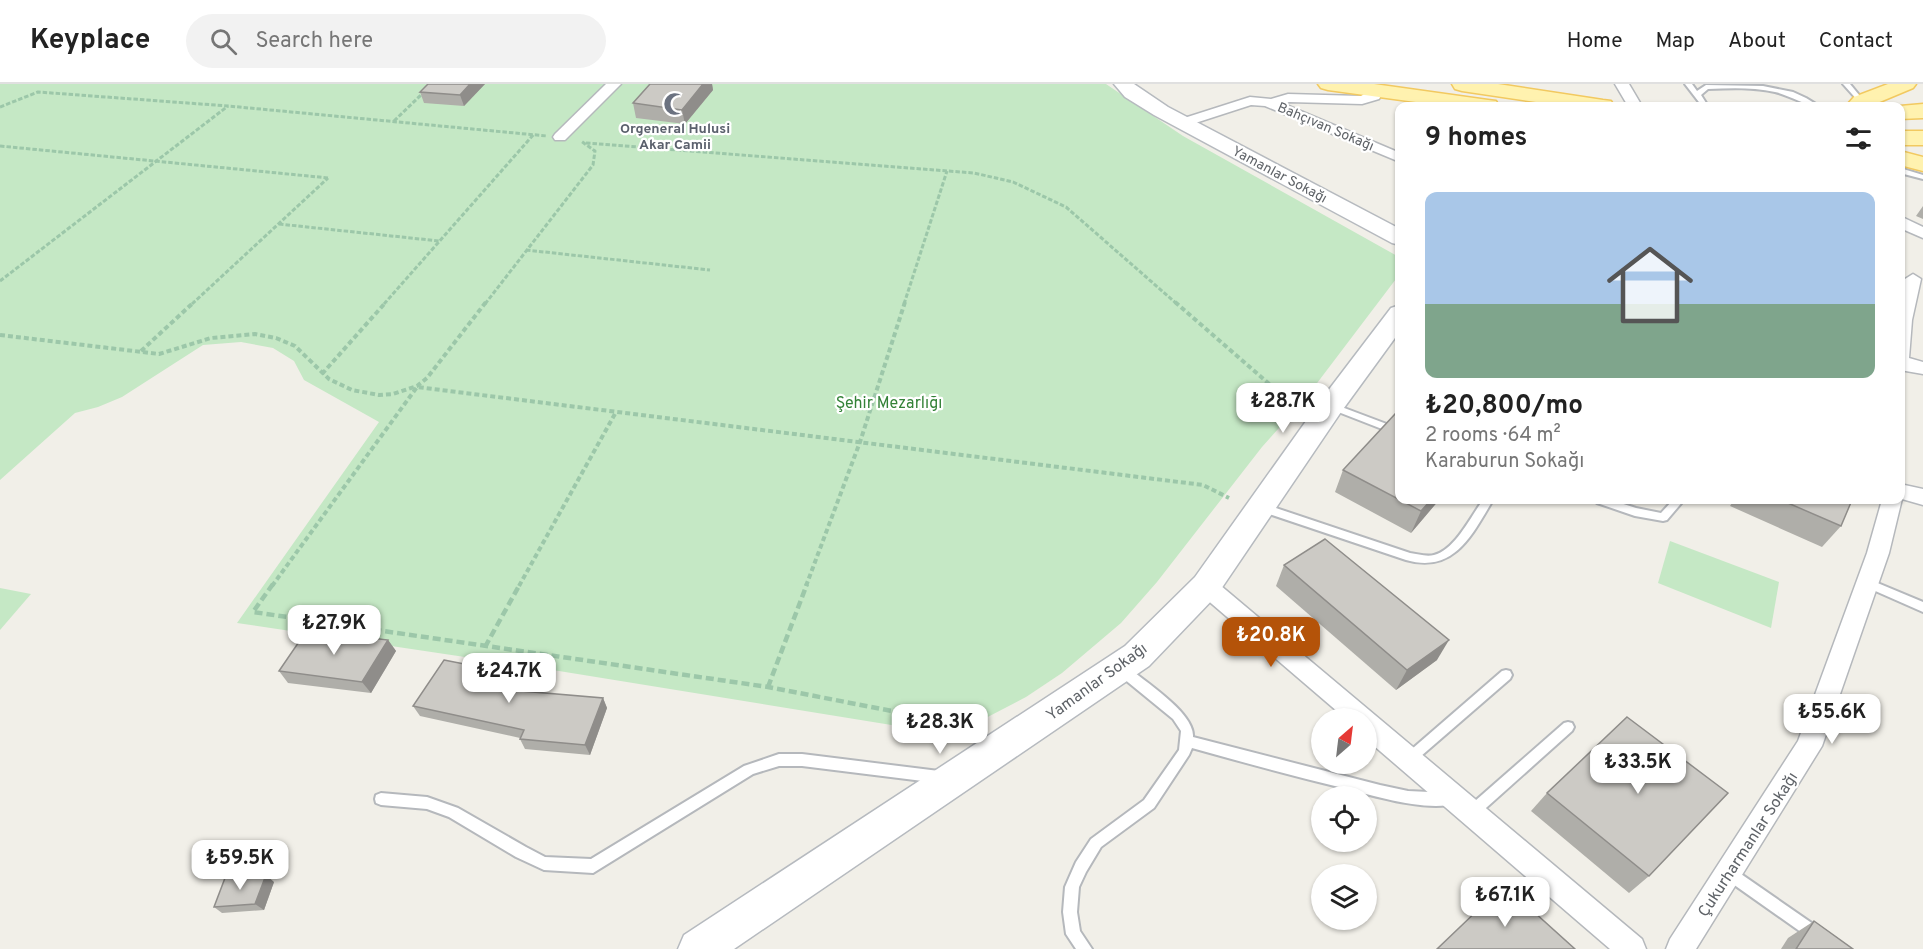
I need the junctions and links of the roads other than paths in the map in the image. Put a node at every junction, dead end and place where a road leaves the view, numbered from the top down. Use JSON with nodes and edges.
{"nodes":[{"id":1,"x":614,"y":84,"type":"edge"},
{"id":2,"x":1124,"y":84,"type":"edge"},
{"id":3,"x":1147,"y":84,"type":"edge"},
{"id":4,"x":1328,"y":84,"type":"edge"},
{"id":5,"x":1453,"y":84,"type":"edge"},
{"id":6,"x":1622,"y":84,"type":"edge"},
{"id":7,"x":1688,"y":84,"type":"edge"},
{"id":8,"x":1791,"y":84,"type":"edge"},
{"id":9,"x":1906,"y":84,"type":"edge"},
{"id":10,"x":1377,"y":91,"type":"junction"},
{"id":11,"x":1855,"y":93,"type":"edge"},
{"id":12,"x":1697,"y":95,"type":"junction"},
{"id":13,"x":1800,"y":96,"type":"junction"},
{"id":14,"x":1458,"y":102,"type":"edge"},
{"id":15,"x":1576,"y":102,"type":"edge"},
{"id":16,"x":1633,"y":102,"type":"edge"},
{"id":17,"x":1702,"y":102,"type":"edge"},
{"id":18,"x":1810,"y":102,"type":"edge"},
{"id":19,"x":1274,"y":104,"type":"junction"},
{"id":20,"x":1161,"y":111,"type":"junction"},
{"id":21,"x":1923,"y":111,"type":"edge"},
{"id":22,"x":1905,"y":113,"type":"edge"},
{"id":23,"x":1183,"y":123,"type":"junction"},
{"id":24,"x":560,"y":137,"type":"road end"},
{"id":25,"x":1905,"y":138,"type":"edge"},
{"id":26,"x":1923,"y":138,"type":"edge"},
{"id":27,"x":1395,"y":156,"type":"edge"},
{"id":28,"x":1905,"y":159,"type":"edge"},
{"id":29,"x":1923,"y":164,"type":"edge"},
{"id":30,"x":1905,"y":172,"type":"edge"},
{"id":31,"x":1923,"y":177,"type":"edge"},
{"id":32,"x":1905,"y":224,"type":"edge"},
{"id":33,"x":1923,"y":233,"type":"edge"},
{"id":34,"x":1395,"y":235,"type":"edge"},
{"id":35,"x":1912,"y":279,"type":"edge"},
{"id":36,"x":1905,"y":307,"type":"edge"},
{"id":37,"x":1395,"y":320,"type":"edge"},
{"id":38,"x":1905,"y":364,"type":"edge"},
{"id":39,"x":1923,"y":368,"type":"edge"},
{"id":40,"x":1330,"y":406,"type":"junction"},
{"id":41,"x":1395,"y":431,"type":"edge"},
{"id":42,"x":1905,"y":492,"type":"edge"},
{"id":43,"x":1923,"y":497,"type":"edge"},
{"id":44,"x":1485,"y":504,"type":"edge"},
{"id":45,"x":1612,"y":504,"type":"edge"},
{"id":46,"x":1675,"y":504,"type":"edge"},
{"id":47,"x":1892,"y":504,"type":"edge"},
{"id":48,"x":1261,"y":507,"type":"junction"},
{"id":49,"x":1868,"y":583,"type":"junction"},
{"id":50,"x":1206,"y":586,"type":"junction"},
{"id":51,"x":1923,"y":607,"type":"edge"},
{"id":52,"x":1119,"y":668,"type":"junction"},
{"id":53,"x":1506,"y":675,"type":"dead end"},
{"id":54,"x":1350,"y":708,"type":"edge"},
{"id":55,"x":1568,"y":727,"type":"dead end"},
{"id":56,"x":1377,"y":732,"type":"edge"},
{"id":57,"x":1186,"y":741,"type":"junction"},
{"id":58,"x":1409,"y":759,"type":"junction"},
{"id":59,"x":953,"y":779,"type":"junction"},
{"id":60,"x":381,"y":799,"type":"dead end"},
{"id":61,"x":1464,"y":806,"type":"junction"},
{"id":62,"x":1728,"y":872,"type":"junction"},
{"id":63,"x":698,"y":949,"type":"edge"},
{"id":64,"x":1085,"y":949,"type":"edge"},
{"id":65,"x":1632,"y":949,"type":"edge"},
{"id":66,"x":1680,"y":949,"type":"edge"},
{"id":67,"x":1837,"y":949,"type":"edge"}],
"edges":[{"from":1,"to":24,"type":"street"},
{"from":2,"to":20,"type":"street","name":"Yamanlar Sokağı"},
{"from":3,"to":20,"type":"street"},
{"from":4,"to":10,"type":"main road"},
{"from":5,"to":15,"type":"main road"},
{"from":6,"to":16,"type":"street"},
{"from":7,"to":12,"type":"lane"},
{"from":8,"to":13,"type":"lane"},
{"from":9,"to":11,"type":"main road"},
{"from":10,"to":14,"type":"main road"},
{"from":10,"to":19,"type":"street"},
{"from":12,"to":13,"type":"lane"},
{"from":12,"to":17,"type":"lane"},
{"from":13,"to":18,"type":"lane"},
{"from":19,"to":23,"type":"street","name":"Bahçıvan Sokağı"},
{"from":19,"to":27,"type":"street","name":"Bahçıvan Sokağı"},
{"from":20,"to":23,"type":"street","name":"Yamanlar Sokağı"},
{"from":21,"to":22,"type":"main road"},
{"from":23,"to":34,"type":"street","name":"Yamanlar Sokağı"},
{"from":25,"to":26,"type":"main road"},
{"from":28,"to":29,"type":"main road"},
{"from":30,"to":31,"type":"lane"},
{"from":32,"to":33,"type":"street"},
{"from":35,"to":36,"type":"street"},
{"from":37,"to":40,"type":"street","name":"Yamanlar Sokağı"},
{"from":38,"to":39,"type":"street"},
{"from":40,"to":41,"type":"lane"},
{"from":40,"to":48,"type":"street","name":"Yamanlar Sokağı"},
{"from":42,"to":43,"type":"street"},
{"from":44,"to":48,"type":"lane"},
{"from":45,"to":46,"type":"lane"},
{"from":47,"to":49,"type":"street","name":"Çukurharmanlar Sokağı"},
{"from":48,"to":50,"type":"street","name":"Yamanlar Sokağı"},
{"from":49,"to":51,"type":"lane"},
{"from":49,"to":62,"type":"street","name":"Çukurharmanlar Sokağı"},
{"from":50,"to":52,"type":"street","name":"Yamanlar Sokağı"},
{"from":50,"to":54,"type":"street"},
{"from":52,"to":57,"type":"lane"},
{"from":52,"to":59,"type":"street","name":"Yamanlar Sokağı"},
{"from":53,"to":58,"type":"lane"},
{"from":55,"to":61,"type":"lane"},
{"from":56,"to":58,"type":"street"},
{"from":57,"to":61,"type":"lane"},
{"from":57,"to":64,"type":"lane"},
{"from":58,"to":61,"type":"street"},
{"from":59,"to":60,"type":"lane"},
{"from":59,"to":63,"type":"street","name":"Yamanlar Sokağı"},
{"from":61,"to":65,"type":"street"},
{"from":62,"to":66,"type":"street","name":"Çukurharmanlar Sokağı"},
{"from":62,"to":67,"type":"lane"}]}
